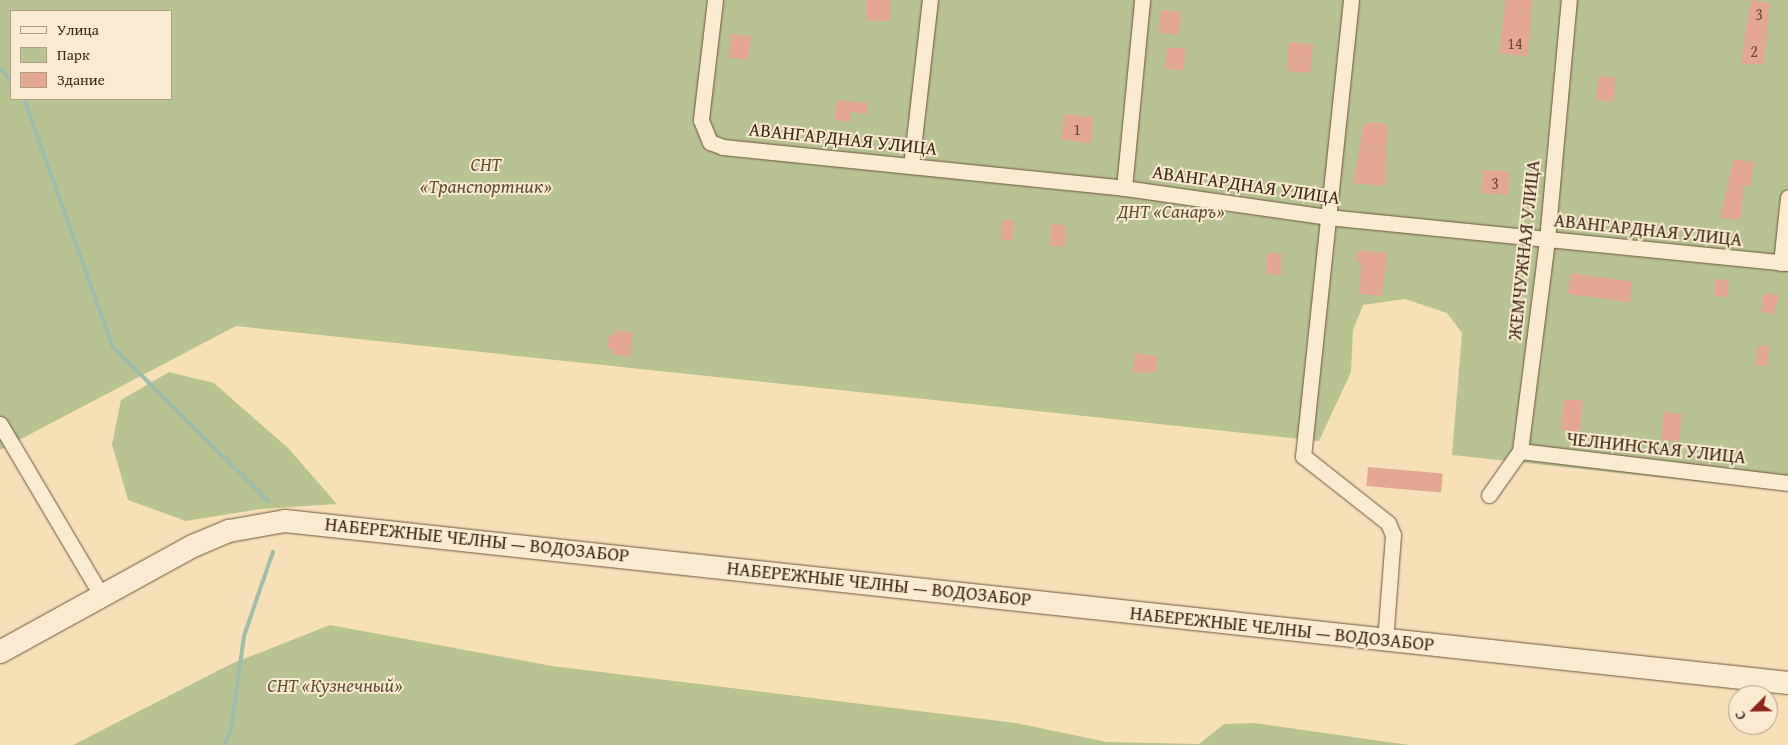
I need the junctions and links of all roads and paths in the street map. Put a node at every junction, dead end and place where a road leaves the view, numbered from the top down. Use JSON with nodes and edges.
{"nodes":[{"id":1,"x":715,"y":0,"type":"edge"},
{"id":2,"x":930,"y":0,"type":"edge"},
{"id":3,"x":1142,"y":0,"type":"edge"},
{"id":4,"x":1351,"y":0,"type":"edge"},
{"id":5,"x":1568,"y":0,"type":"edge"},
{"id":6,"x":912,"y":166,"type":"junction"},
{"id":7,"x":1124,"y":188,"type":"junction"},
{"id":8,"x":1788,"y":197,"type":"edge"},
{"id":9,"x":1327,"y":217,"type":"junction"},
{"id":10,"x":1547,"y":240,"type":"junction"},
{"id":11,"x":1784,"y":263,"type":"edge"},
{"id":12,"x":0,"y":424,"type":"edge"},
{"id":13,"x":1520,"y":451,"type":"junction"},
{"id":14,"x":1788,"y":483,"type":"edge"},
{"id":15,"x":1489,"y":494,"type":"dead end"},
{"id":16,"x":101,"y":595,"type":"junction"},
{"id":17,"x":1385,"y":640,"type":"junction"},
{"id":18,"x":0,"y":652,"type":"edge"},
{"id":19,"x":1788,"y":683,"type":"edge"}],
"edges":[{"from":1,"to":6,"type":"street","name":"АВАНГАРДНАЯ УЛИЦА"},
{"from":2,"to":6,"type":"street"},
{"from":3,"to":7,"type":"street"},
{"from":4,"to":9,"type":"street"},
{"from":5,"to":10,"type":"street","name":"ЖЕМЧУЖНАЯ УЛИЦА"},
{"from":6,"to":7,"type":"street","name":"АВАНГАРДНАЯ УЛИЦА"},
{"from":7,"to":9,"type":"street","name":"АВАНГАРДНАЯ УЛИЦА"},
{"from":8,"to":11,"type":"street"},
{"from":9,"to":10,"type":"street","name":"АВАНГАРДНАЯ УЛИЦА"},
{"from":9,"to":17,"type":"street"},
{"from":10,"to":11,"type":"street","name":"АВАНГАРДНАЯ УЛИЦА"},
{"from":10,"to":13,"type":"street","name":"ЖЕМЧУЖНАЯ УЛИЦА"},
{"from":12,"to":16,"type":"street"},
{"from":13,"to":14,"type":"street","name":"ЧЕЛНИНСКАЯ УЛИЦА"},
{"from":13,"to":15,"type":"street","name":"ЖЕМЧУЖНАЯ УЛИЦА"},
{"from":16,"to":17,"type":"main road","name":"НАБЕРЕЖНЫЕ ЧЕЛНЫ — ВОДОЗАБОР"},
{"from":16,"to":18,"type":"main road","name":"НАБЕРЕЖНЫЕ ЧЕЛНЫ — ВОДОЗАБОР"},
{"from":17,"to":19,"type":"main road","name":"НАБЕРЕЖНЫЕ ЧЕЛНЫ — ВОДОЗАБОР"}]}
